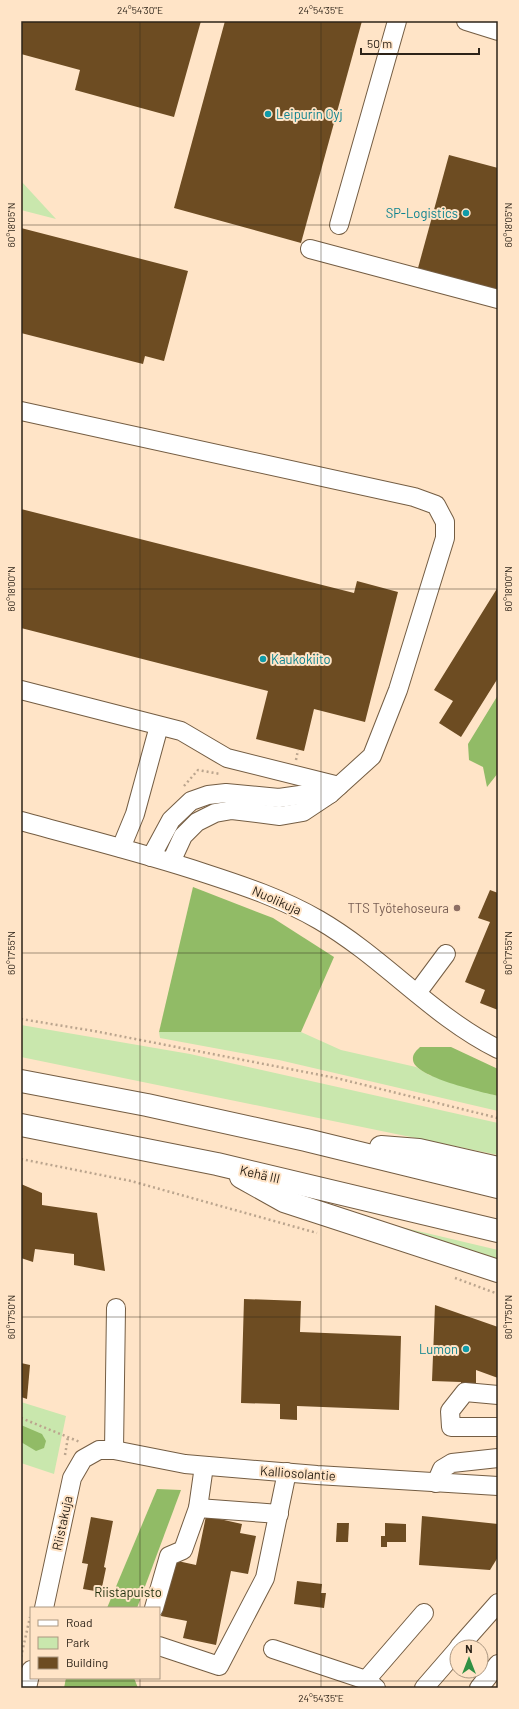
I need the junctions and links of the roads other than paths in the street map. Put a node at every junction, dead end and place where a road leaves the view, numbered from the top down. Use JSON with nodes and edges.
{"nodes":[{"id":1,"x":397,"y":21,"type":"edge"},
{"id":2,"x":466,"y":21,"type":"edge"},
{"id":3,"x":498,"y":31,"type":"edge"},
{"id":4,"x":339,"y":225,"type":"dead end"},
{"id":5,"x":310,"y":249,"type":"dead end"},
{"id":6,"x":498,"y":299,"type":"edge"},
{"id":7,"x":21,"y":411,"type":"edge"},
{"id":8,"x":21,"y":690,"type":"edge"},
{"id":9,"x":160,"y":726,"type":"junction"},
{"id":10,"x":335,"y":790,"type":"junction"},
{"id":11,"x":21,"y":821,"type":"edge"},
{"id":12,"x":121,"y":848,"type":"junction"},
{"id":13,"x":151,"y":857,"type":"junction"},
{"id":14,"x":171,"y":862,"type":"junction"},
{"id":15,"x":446,"y":954,"type":"dead end"},
{"id":16,"x":417,"y":993,"type":"junction"},
{"id":17,"x":498,"y":1049,"type":"edge"},
{"id":18,"x":21,"y":1081,"type":"edge"},
{"id":19,"x":21,"y":1124,"type":"edge"},
{"id":20,"x":306,"y":1140,"type":"junction"},
{"id":21,"x":217,"y":1164,"type":"junction"},
{"id":22,"x":498,"y":1168,"type":"edge"},
{"id":23,"x":498,"y":1187,"type":"edge"},
{"id":24,"x":498,"y":1232,"type":"edge"},
{"id":25,"x":498,"y":1271,"type":"edge"},
{"id":26,"x":116,"y":1308,"type":"dead end"},
{"id":27,"x":498,"y":1395,"type":"edge"},
{"id":28,"x":498,"y":1427,"type":"edge"},
{"id":29,"x":106,"y":1450,"type":"junction"},
{"id":30,"x":498,"y":1458,"type":"edge"},
{"id":31,"x":204,"y":1466,"type":"junction"},
{"id":32,"x":287,"y":1472,"type":"junction"},
{"id":33,"x":436,"y":1483,"type":"junction"},
{"id":34,"x":498,"y":1486,"type":"edge"},
{"id":35,"x":198,"y":1508,"type":"junction"},
{"id":36,"x":279,"y":1514,"type":"junction"},
{"id":37,"x":498,"y":1603,"type":"edge"},
{"id":38,"x":44,"y":1607,"type":"edge"},
{"id":39,"x":154,"y":1607,"type":"edge"},
{"id":40,"x":424,"y":1613,"type":"dead end"},
{"id":41,"x":467,"y":1639,"type":"edge"},
{"id":42,"x":160,"y":1646,"type":"edge"},
{"id":43,"x":273,"y":1649,"type":"dead end"},
{"id":44,"x":449,"y":1659,"type":"edge"},
{"id":45,"x":498,"y":1664,"type":"edge"},
{"id":46,"x":30,"y":1674,"type":"edge"},
{"id":47,"x":371,"y":1684,"type":"edge"},
{"id":48,"x":27,"y":1688,"type":"edge"},
{"id":49,"x":424,"y":1688,"type":"edge"},
{"id":50,"x":479,"y":1688,"type":"edge"}],
"edges":[{"from":1,"to":4,"type":"street"},
{"from":2,"to":3,"type":"street"},
{"from":5,"to":6,"type":"street"},
{"from":7,"to":10,"type":"street"},
{"from":8,"to":9,"type":"street"},
{"from":9,"to":10,"type":"street"},
{"from":9,"to":12,"type":"street"},
{"from":10,"to":13,"type":"street"},
{"from":10,"to":14,"type":"street"},
{"from":11,"to":12,"type":"street","name":"Nuolikuja"},
{"from":12,"to":13,"type":"street","name":"Nuolikuja"},
{"from":13,"to":14,"type":"street","name":"Nuolikuja"},
{"from":14,"to":16,"type":"street","name":"Nuolikuja"},
{"from":15,"to":16,"type":"street"},
{"from":16,"to":17,"type":"street","name":"Nuolikuja"},
{"from":18,"to":20,"type":"highway"},
{"from":19,"to":21,"type":"highway","name":"Kehä III"},
{"from":20,"to":22,"type":"highway"},
{"from":20,"to":23,"type":"highway"},
{"from":21,"to":24,"type":"highway","name":"Kehä III"},
{"from":21,"to":25,"type":"highway"},
{"from":26,"to":29,"type":"street"},
{"from":27,"to":28,"type":"street"},
{"from":29,"to":31,"type":"street","name":"Kalliosolantie"},
{"from":29,"to":38,"type":"street","name":"Riistakuja"},
{"from":30,"to":33,"type":"street"},
{"from":31,"to":32,"type":"street","name":"Kalliosolantie"},
{"from":31,"to":35,"type":"street"},
{"from":32,"to":33,"type":"street","name":"Kalliosolantie"},
{"from":32,"to":36,"type":"street"},
{"from":33,"to":34,"type":"street","name":"Kalliosolantie"},
{"from":35,"to":36,"type":"street"},
{"from":35,"to":39,"type":"street"},
{"from":36,"to":42,"type":"street"},
{"from":37,"to":41,"type":"street"},
{"from":40,"to":47,"type":"street"},
{"from":43,"to":47,"type":"street"},
{"from":44,"to":49,"type":"street"},
{"from":45,"to":50,"type":"street"},
{"from":46,"to":48,"type":"street"}]}
